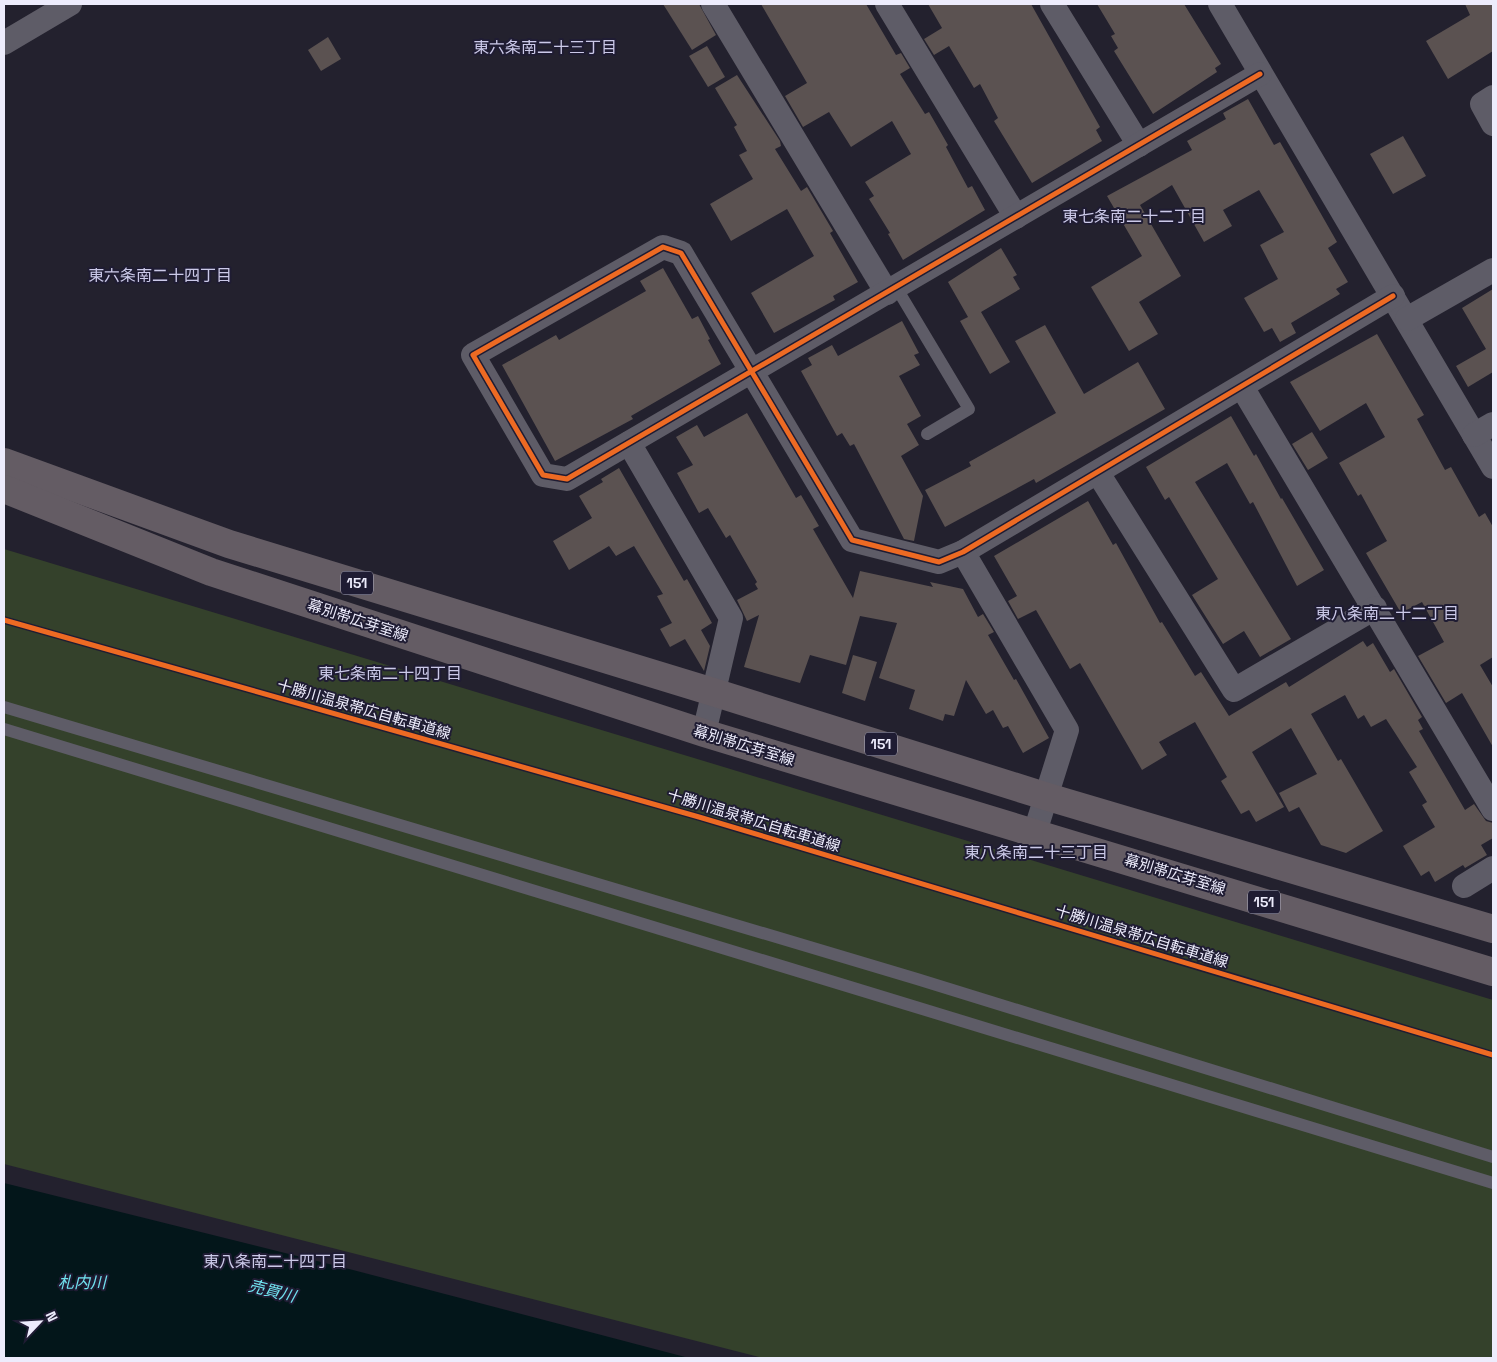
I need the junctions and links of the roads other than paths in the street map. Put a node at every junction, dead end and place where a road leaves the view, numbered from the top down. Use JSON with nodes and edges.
{"nodes":[{"id":1,"x":70,"y":4,"type":"edge"},
{"id":2,"x":713,"y":4,"type":"edge"},
{"id":3,"x":887,"y":4,"type":"edge"},
{"id":4,"x":1052,"y":4,"type":"edge"},
{"id":5,"x":1220,"y":4,"type":"edge"},
{"id":6,"x":46,"y":10,"type":"edge"},
{"id":7,"x":4,"y":43,"type":"edge"},
{"id":8,"x":1260,"y":74,"type":"junction"},
{"id":9,"x":1493,"y":97,"type":"edge"},
{"id":10,"x":1493,"y":124,"type":"edge"},
{"id":11,"x":1139,"y":145,"type":"junction"},
{"id":12,"x":1016,"y":217,"type":"junction"},
{"id":13,"x":1493,"y":270,"type":"edge"},
{"id":14,"x":891,"y":290,"type":"junction"},
{"id":15,"x":1393,"y":296,"type":"junction"},
{"id":16,"x":1407,"y":319,"type":"junction"},
{"id":17,"x":751,"y":372,"type":"junction"},
{"id":18,"x":1242,"y":386,"type":"junction"},
{"id":19,"x":1484,"y":430,"type":"edge"},
{"id":20,"x":927,"y":434,"type":"dead end"},
{"id":21,"x":629,"y":443,"type":"junction"},
{"id":22,"x":4,"y":462,"type":"edge"},
{"id":23,"x":1493,"y":467,"type":"edge"},
{"id":24,"x":1098,"y":473,"type":"junction"},
{"id":25,"x":4,"y":489,"type":"edge"},
{"id":26,"x":963,"y":552,"type":"junction"},
{"id":27,"x":1374,"y":608,"type":"junction"},
{"id":28,"x":714,"y":692,"type":"junction"},
{"id":29,"x":4,"y":706,"type":"edge"},
{"id":30,"x":4,"y":729,"type":"edge"},
{"id":31,"x":704,"y":733,"type":"junction"},
{"id":32,"x":1048,"y":797,"type":"junction"},
{"id":33,"x":1493,"y":809,"type":"edge"},
{"id":34,"x":1035,"y":832,"type":"junction"},
{"id":35,"x":1493,"y":868,"type":"edge"},
{"id":36,"x":1464,"y":886,"type":"dead end"},
{"id":37,"x":1493,"y":929,"type":"edge"},
{"id":38,"x":1493,"y":972,"type":"edge"},
{"id":39,"x":1493,"y":1157,"type":"edge"},
{"id":40,"x":1493,"y":1183,"type":"edge"}],
"edges":[{"from":1,"to":6,"type":"street"},
{"from":2,"to":14,"type":"street"},
{"from":3,"to":12,"type":"street"},
{"from":4,"to":11,"type":"street"},
{"from":5,"to":8,"type":"street"},
{"from":6,"to":7,"type":"street"},
{"from":8,"to":11,"type":"street"},
{"from":8,"to":15,"type":"street"},
{"from":9,"to":10,"type":"street"},
{"from":11,"to":12,"type":"street"},
{"from":12,"to":14,"type":"street"},
{"from":13,"to":16,"type":"street"},
{"from":14,"to":17,"type":"street"},
{"from":14,"to":20,"type":"lane"},
{"from":15,"to":16,"type":"street"},
{"from":15,"to":18,"type":"street"},
{"from":16,"to":19,"type":"street"},
{"from":17,"to":21,"type":"street"},
{"from":17,"to":21,"type":"street"},
{"from":17,"to":26,"type":"street"},
{"from":18,"to":24,"type":"street"},
{"from":18,"to":27,"type":"street"},
{"from":19,"to":23,"type":"street"},
{"from":21,"to":28,"type":"street"},
{"from":22,"to":28,"type":"main road","number":"151"},
{"from":24,"to":26,"type":"street"},
{"from":24,"to":27,"type":"street"},
{"from":25,"to":31,"type":"main road","name":"幕別帯広芽室線","number":"151"},
{"from":26,"to":32,"type":"street"},
{"from":27,"to":33,"type":"street"},
{"from":28,"to":31,"type":"street"},
{"from":28,"to":32,"type":"main road","number":"151"},
{"from":29,"to":39,"type":"lane"},
{"from":30,"to":40,"type":"lane"},
{"from":31,"to":34,"type":"main road","name":"幕別帯広芽室線","number":"151"},
{"from":32,"to":34,"type":"street"},
{"from":32,"to":37,"type":"main road","number":"151"},
{"from":34,"to":38,"type":"main road","name":"幕別帯広芽室線","number":"151"},
{"from":35,"to":36,"type":"street"}]}
